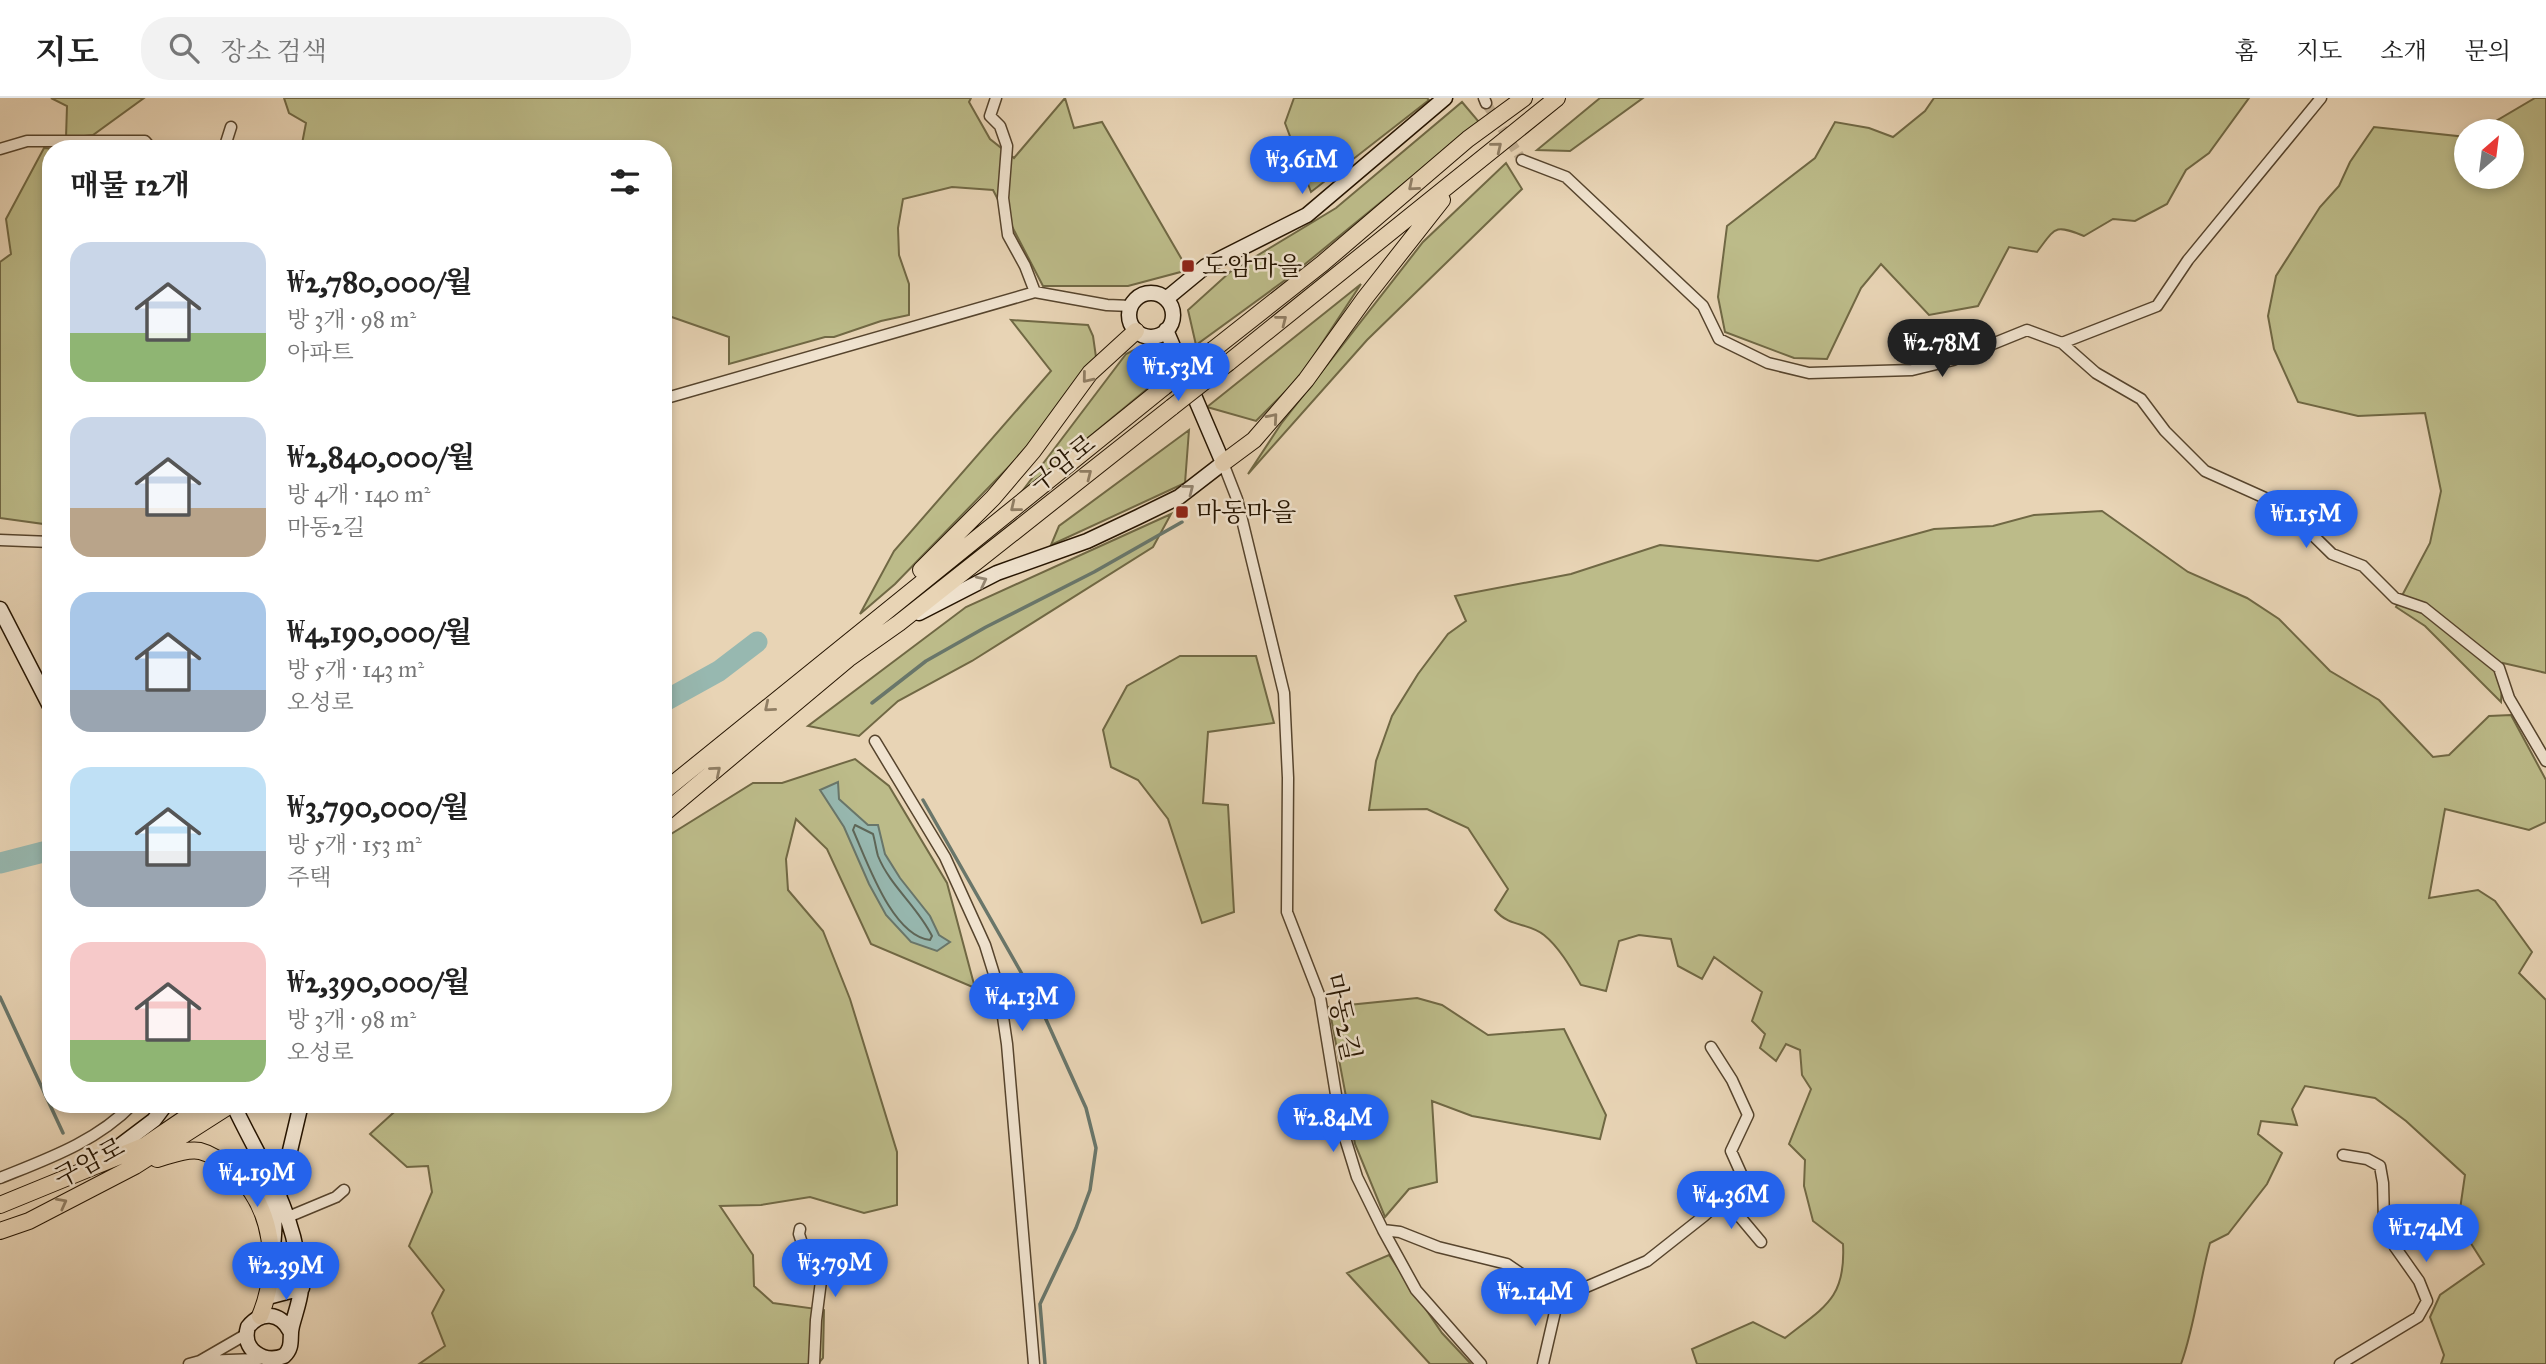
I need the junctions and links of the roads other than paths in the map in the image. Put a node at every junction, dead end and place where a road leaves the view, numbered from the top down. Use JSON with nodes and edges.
{"nodes":[{"id":1,"x":996,"y":98,"type":"edge"},
{"id":2,"x":1524,"y":98,"type":"edge"},
{"id":3,"x":1557,"y":98,"type":"edge"},
{"id":4,"x":2322,"y":98,"type":"edge"},
{"id":5,"x":1440,"y":99,"type":"edge"},
{"id":6,"x":231,"y":127,"type":"dead end"},
{"id":7,"x":42,"y":140,"type":"edge"},
{"id":8,"x":48,"y":140,"type":"edge"},
{"id":9,"x":106,"y":140,"type":"edge"},
{"id":10,"x":227,"y":140,"type":"edge"},
{"id":11,"x":0,"y":149,"type":"edge"},
{"id":12,"x":1522,"y":160,"type":"tunnel mouth"},
{"id":13,"x":1461,"y":176,"type":"junction"},
{"id":14,"x":1035,"y":292,"type":"junction"},
{"id":15,"x":1166,"y":299,"type":"junction"},
{"id":16,"x":1131,"y":306,"type":"junction"},
{"id":17,"x":1166,"y":330,"type":"junction"},
{"id":18,"x":1136,"y":331,"type":"junction"},
{"id":19,"x":2062,"y":342,"type":"junction"},
{"id":20,"x":672,"y":396,"type":"edge"},
{"id":21,"x":1223,"y":463,"type":"junction"},
{"id":22,"x":0,"y":540,"type":"edge"},
{"id":23,"x":42,"y":542,"type":"edge"},
{"id":24,"x":0,"y":609,"type":"edge"},
{"id":25,"x":899,"y":623,"type":"junction"},
{"id":26,"x":821,"y":663,"type":"junction"},
{"id":27,"x":42,"y":691,"type":"edge"},
{"id":28,"x":875,"y":741,"type":"dead end"},
{"id":29,"x":2546,"y":761,"type":"edge"},
{"id":30,"x":672,"y":785,"type":"edge"},
{"id":31,"x":672,"y":806,"type":"edge"},
{"id":32,"x":1711,"y":1046,"type":"dead end"},
{"id":33,"x":124,"y":1113,"type":"edge"},
{"id":34,"x":159,"y":1113,"type":"edge"},
{"id":35,"x":198,"y":1113,"type":"edge"},
{"id":36,"x":214,"y":1113,"type":"edge"},
{"id":37,"x":236,"y":1113,"type":"edge"},
{"id":38,"x":299,"y":1113,"type":"edge"},
{"id":39,"x":185,"y":1127,"type":"junction"},
{"id":40,"x":254,"y":1150,"type":"junction"},
{"id":41,"x":2343,"y":1155,"type":"dead end"},
{"id":42,"x":135,"y":1166,"type":"junction"},
{"id":43,"x":84,"y":1172,"type":"junction"},
{"id":44,"x":0,"y":1178,"type":"edge"},
{"id":45,"x":344,"y":1190,"type":"dead end"},
{"id":46,"x":279,"y":1193,"type":"junction"},
{"id":47,"x":1725,"y":1199,"type":"junction"},
{"id":48,"x":0,"y":1206,"type":"edge"},
{"id":49,"x":288,"y":1217,"type":"junction"},
{"id":50,"x":800,"y":1228,"type":"dead end"},
{"id":51,"x":1383,"y":1230,"type":"junction"},
{"id":52,"x":0,"y":1231,"type":"edge"},
{"id":53,"x":1761,"y":1242,"type":"dead end"},
{"id":54,"x":271,"y":1267,"type":"junction"},
{"id":55,"x":302,"y":1288,"type":"junction"},
{"id":56,"x":268,"y":1297,"type":"junction"},
{"id":57,"x":1558,"y":1299,"type":"junction"},
{"id":58,"x":260,"y":1316,"type":"junction"},
{"id":59,"x":290,"y":1331,"type":"junction"},
{"id":60,"x":245,"y":1335,"type":"junction"},
{"id":61,"x":289,"y":1357,"type":"edge"},
{"id":62,"x":262,"y":1361,"type":"edge"},
{"id":63,"x":194,"y":1362,"type":"edge"},
{"id":64,"x":814,"y":1364,"type":"edge"},
{"id":65,"x":1034,"y":1364,"type":"edge"},
{"id":66,"x":1482,"y":1364,"type":"edge"},
{"id":67,"x":1543,"y":1364,"type":"edge"},
{"id":68,"x":2340,"y":1364,"type":"edge"}],
"edges":[{"from":1,"to":14,"type":"street"},
{"from":2,"to":26,"type":"main road","name":"구암로","one_way":true,"bridge":true},
{"from":13,"to":3,"type":"main road","name":"구암로","one_way":true},
{"from":4,"to":19,"type":"street"},
{"from":5,"to":15,"type":"main road"},
{"from":6,"to":10,"type":"street"},
{"from":7,"to":11,"type":"street"},
{"from":8,"to":9,"type":"street"},
{"from":12,"to":19,"type":"street"},
{"from":21,"to":13,"type":"main road","one_way":true},
{"from":25,"to":13,"type":"main road","name":"구암로","one_way":true,"bridge":true},
{"from":14,"to":16,"type":"street"},
{"from":14,"to":20,"type":"street"},
{"from":15,"to":16,"type":"main road"},
{"from":15,"to":17,"type":"main road"},
{"from":16,"to":18,"type":"main road"},
{"from":17,"to":18,"type":"main road"},
{"from":17,"to":21,"type":"main road"},
{"from":18,"to":26,"type":"main road","one_way":true},
{"from":19,"to":29,"type":"street"},
{"from":25,"to":21,"type":"main road","one_way":true},
{"from":21,"to":51,"type":"street","name":"마동2길"},
{"from":22,"to":23,"type":"street"},
{"from":24,"to":27,"type":"main road"},
{"from":31,"to":25,"type":"main road","name":"구암로","one_way":true},
{"from":26,"to":30,"type":"main road","name":"구암로","one_way":true},
{"from":28,"to":65,"type":"street"},
{"from":32,"to":47,"type":"street"},
{"from":33,"to":44,"type":"street"},
{"from":34,"to":43,"type":"main road"},
{"from":35,"to":39,"type":"main road","name":"구암로"},
{"from":36,"to":39,"type":"main road","name":"구암로"},
{"from":37,"to":40,"type":"main road"},
{"from":38,"to":46,"type":"main road"},
{"from":39,"to":42,"type":"main road","name":"구암로"},
{"from":39,"to":43,"type":"main road","name":"구암로"},
{"from":40,"to":46,"type":"main road"},
{"from":40,"to":54,"type":"main road"},
{"from":41,"to":68,"type":"street"},
{"from":52,"to":42,"type":"main road","name":"구암로","one_way":true},
{"from":42,"to":54,"type":"main road"},
{"from":43,"to":48,"type":"main road","name":"구암로"},
{"from":45,"to":49,"type":"street"},
{"from":46,"to":49,"type":"main road"},
{"from":47,"to":53,"type":"street"},
{"from":47,"to":57,"type":"street"},
{"from":49,"to":55,"type":"main road"},
{"from":50,"to":64,"type":"street"},
{"from":51,"to":57,"type":"street"},
{"from":51,"to":66,"type":"street","name":"마동2길"},
{"from":54,"to":56,"type":"main road"},
{"from":55,"to":56,"type":"main road"},
{"from":55,"to":59,"type":"main road"},
{"from":56,"to":58,"type":"main road"},
{"from":57,"to":67,"type":"street"},
{"from":58,"to":59,"type":"main road"},
{"from":58,"to":60,"type":"main road"},
{"from":59,"to":61,"type":"main road"},
{"from":60,"to":62,"type":"main road"},
{"from":60,"to":63,"type":"street"},
{"from":61,"to":62,"type":"main road"},
{"from":62,"to":63,"type":"street"}]}
